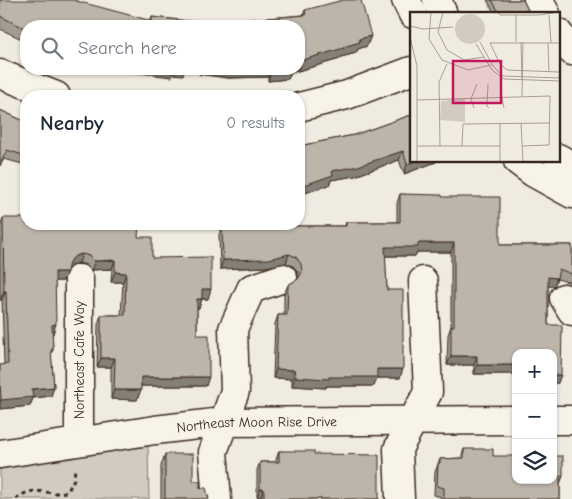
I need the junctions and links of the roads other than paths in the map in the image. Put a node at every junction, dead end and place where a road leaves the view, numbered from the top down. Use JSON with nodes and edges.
{"nodes":[{"id":1,"x":406,"y":0,"type":"edge"},
{"id":2,"x":437,"y":0,"type":"edge"},
{"id":3,"x":538,"y":0,"type":"edge"},
{"id":4,"x":412,"y":12,"type":"edge"},
{"id":5,"x":443,"y":12,"type":"edge"},
{"id":6,"x":545,"y":12,"type":"edge"},
{"id":7,"x":560,"y":36,"type":"edge"},
{"id":8,"x":572,"y":51,"type":"edge"},
{"id":9,"x":410,"y":71,"type":"edge"},
{"id":10,"x":0,"y":74,"type":"edge"},
{"id":11,"x":41,"y":90,"type":"edge"},
{"id":12,"x":305,"y":106,"type":"edge"},
{"id":13,"x":560,"y":159,"type":"edge"},
{"id":14,"x":519,"y":162,"type":"edge"},
{"id":15,"x":572,"y":166,"type":"edge"},
{"id":16,"x":572,"y":194,"type":"edge"},
{"id":17,"x":283,"y":278,"type":"dead end"},
{"id":18,"x":78,"y":279,"type":"dead end"},
{"id":19,"x":422,"y":281,"type":"dead end"},
{"id":20,"x":512,"y":420,"type":"edge"},
{"id":21,"x":557,"y":420,"type":"edge"},
{"id":22,"x":572,"y":420,"type":"edge"},
{"id":23,"x":411,"y":421,"type":"junction"},
{"id":24,"x":223,"y":422,"type":"junction"},
{"id":25,"x":0,"y":454,"type":"edge"},
{"id":26,"x":77,"y":454,"type":"junction"},
{"id":27,"x":217,"y":499,"type":"edge"},
{"id":28,"x":400,"y":499,"type":"edge"}],
"edges":[{"from":1,"to":4,"type":"street"},
{"from":2,"to":5,"type":"street"},
{"from":3,"to":6,"type":"street"},
{"from":7,"to":8,"type":"street"},
{"from":9,"to":12,"type":"street"},
{"from":10,"to":11,"type":"street"},
{"from":13,"to":15,"type":"street"},
{"from":14,"to":16,"type":"street"},
{"from":17,"to":24,"type":"street"},
{"from":18,"to":26,"type":"street","name":"Northeast Cafe Way"},
{"from":19,"to":23,"type":"street"},
{"from":20,"to":23,"type":"street","name":"Northeast Moon Rise Drive"},
{"from":21,"to":22,"type":"street"},
{"from":23,"to":24,"type":"street","name":"Northeast Moon Rise Drive"},
{"from":23,"to":28,"type":"street"},
{"from":24,"to":26,"type":"street","name":"Northeast Moon Rise Drive"},
{"from":24,"to":27,"type":"street"},
{"from":25,"to":26,"type":"street","name":"Northeast Moon Rise Drive"}]}
